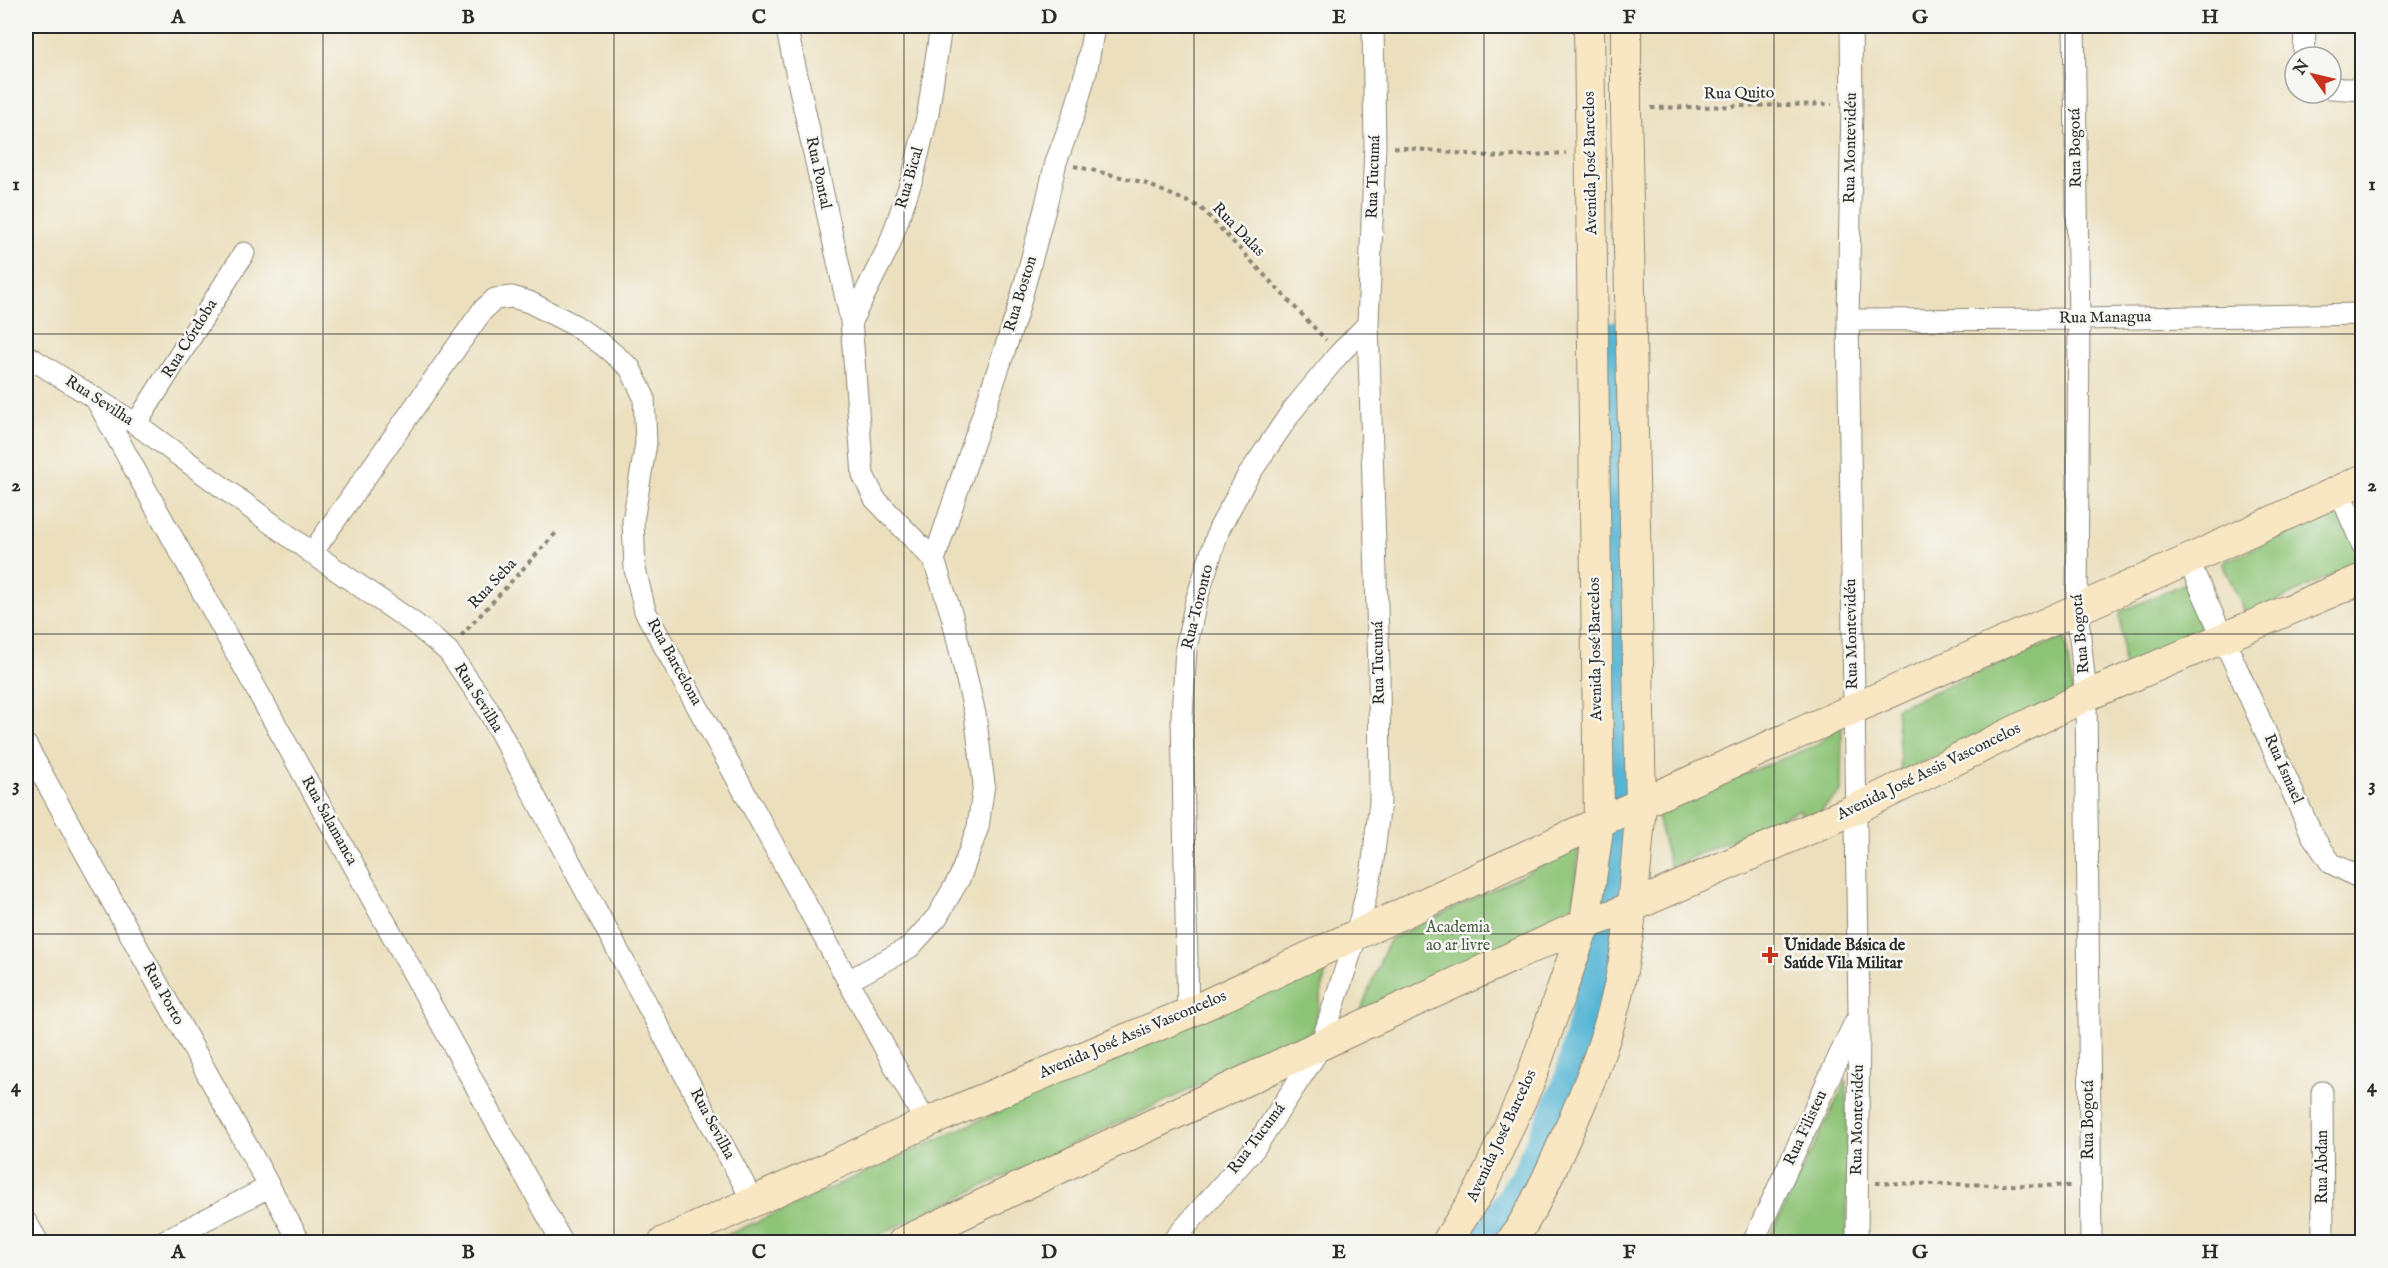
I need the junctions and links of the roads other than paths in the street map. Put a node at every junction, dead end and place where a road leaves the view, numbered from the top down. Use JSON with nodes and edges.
{"nodes":[{"id":1,"x":786,"y":26,"type":"edge"},
{"id":2,"x":941,"y":26,"type":"edge"},
{"id":3,"x":1094,"y":26,"type":"edge"},
{"id":4,"x":1374,"y":26,"type":"edge"},
{"id":5,"x":1589,"y":26,"type":"edge"},
{"id":6,"x":1626,"y":26,"type":"edge"},
{"id":7,"x":1851,"y":26,"type":"edge"},
{"id":8,"x":2074,"y":26,"type":"edge"},
{"id":9,"x":2305,"y":26,"type":"edge"},
{"id":10,"x":2304,"y":45,"type":"edge"},
{"id":11,"x":2343,"y":89,"type":"edge"},
{"id":12,"x":2362,"y":90,"type":"edge"},
{"id":13,"x":244,"y":253,"type":"dead end"},
{"id":14,"x":2362,"y":314,"type":"edge"},
{"id":15,"x":2079,"y":319,"type":"junction"},
{"id":16,"x":1848,"y":320,"type":"junction"},
{"id":17,"x":851,"y":321,"type":"junction"},
{"id":18,"x":1368,"y":324,"type":"junction"},
{"id":19,"x":26,"y":355,"type":"edge"},
{"id":20,"x":97,"y":400,"type":"junction"},
{"id":21,"x":136,"y":424,"type":"junction"},
{"id":22,"x":2351,"y":486,"type":"edge"},
{"id":23,"x":2362,"y":544,"type":"edge"},
{"id":24,"x":312,"y":554,"type":"junction"},
{"id":25,"x":934,"y":560,"type":"junction"},
{"id":26,"x":2188,"y":560,"type":"junction"},
{"id":27,"x":2362,"y":579,"type":"edge"},
{"id":28,"x":2077,"y":608,"type":"junction"},
{"id":29,"x":2225,"y":639,"type":"junction"},
{"id":30,"x":2086,"y":696,"type":"junction"},
{"id":31,"x":1853,"y":709,"type":"junction"},
{"id":32,"x":26,"y":745,"type":"edge"},
{"id":33,"x":1855,"y":809,"type":"junction"},
{"id":34,"x":1618,"y":814,"type":"junction"},
{"id":35,"x":2362,"y":879,"type":"edge"},
{"id":36,"x":1610,"y":915,"type":"junction"},
{"id":37,"x":1357,"y":933,"type":"junction"},
{"id":38,"x":850,"y":980,"type":"junction"},
{"id":39,"x":1188,"y":1013,"type":"junction"},
{"id":40,"x":1859,"y":1013,"type":"junction"},
{"id":41,"x":1320,"y":1048,"type":"junction"},
{"id":42,"x":2322,"y":1092,"type":"dead end"},
{"id":43,"x":926,"y":1123,"type":"junction"},
{"id":44,"x":269,"y":1187,"type":"junction"},
{"id":45,"x":753,"y":1201,"type":"junction"},
{"id":46,"x":26,"y":1222,"type":"edge"},
{"id":47,"x":38,"y":1242,"type":"edge"},
{"id":48,"x":162,"y":1242,"type":"edge"},
{"id":49,"x":300,"y":1242,"type":"edge"},
{"id":50,"x":562,"y":1242,"type":"edge"},
{"id":51,"x":664,"y":1242,"type":"edge"},
{"id":52,"x":903,"y":1242,"type":"edge"},
{"id":53,"x":1172,"y":1242,"type":"edge"},
{"id":54,"x":1447,"y":1242,"type":"edge"},
{"id":55,"x":1511,"y":1242,"type":"edge"},
{"id":56,"x":1753,"y":1242,"type":"edge"},
{"id":57,"x":1857,"y":1242,"type":"edge"},
{"id":58,"x":2091,"y":1242,"type":"edge"},
{"id":59,"x":2323,"y":1242,"type":"edge"}],
"edges":[{"from":1,"to":17,"type":"street","name":"Rua Pontal"},
{"from":2,"to":17,"type":"street","name":"Rua Bical"},
{"from":3,"to":25,"type":"street","name":"Rua Boston"},
{"from":4,"to":18,"type":"street","name":"Rua Tucumá"},
{"from":5,"to":34,"type":"street","name":"Avenida José Barcelos"},
{"from":6,"to":34,"type":"street","name":"Avenida José Barcelos"},
{"from":7,"to":16,"type":"street","name":"Rua Montevidéu"},
{"from":8,"to":15,"type":"street","name":"Rua Bogotá"},
{"from":9,"to":10,"type":"street"},
{"from":11,"to":12,"type":"street"},
{"from":13,"to":21,"type":"street","name":"Rua Córdoba"},
{"from":14,"to":15,"type":"street","name":"Rua Managua"},
{"from":15,"to":16,"type":"street","name":"Rua Managua"},
{"from":15,"to":28,"type":"street","name":"Rua Bogotá"},
{"from":16,"to":31,"type":"street","name":"Rua Montevidéu"},
{"from":17,"to":25,"type":"street"},
{"from":18,"to":37,"type":"street","name":"Rua Tucumá"},
{"from":18,"to":39,"type":"street","name":"Rua Toronto"},
{"from":19,"to":20,"type":"street","name":"Rua Sevilha"},
{"from":20,"to":21,"type":"street","name":"Rua Sevilha"},
{"from":20,"to":50,"type":"street","name":"Rua Salamanca"},
{"from":21,"to":24,"type":"street","name":"Rua Sevilha"},
{"from":22,"to":23,"type":"street","name":"Avenida José Assis Vasconcelos"},
{"from":22,"to":26,"type":"street","name":"Avenida José Assis Vasconcelos"},
{"from":24,"to":38,"type":"street","name":"Rua Barcelona"},
{"from":24,"to":45,"type":"street","name":"Rua Sevilha"},
{"from":25,"to":38,"type":"street"},
{"from":26,"to":28,"type":"street","name":"Avenida José Assis Vasconcelos"},
{"from":26,"to":29,"type":"street"},
{"from":27,"to":29,"type":"street","name":"Avenida José Assis Vasconcelos"},
{"from":28,"to":30,"type":"street","name":"Rua Bogotá"},
{"from":28,"to":31,"type":"street","name":"Avenida José Assis Vasconcelos"},
{"from":29,"to":30,"type":"street","name":"Avenida José Assis Vasconcelos"},
{"from":29,"to":35,"type":"street","name":"Rua Ismael"},
{"from":30,"to":33,"type":"street","name":"Avenida José Assis Vasconcelos"},
{"from":30,"to":58,"type":"street","name":"Rua Bogotá"},
{"from":31,"to":33,"type":"street","name":"Rua Montevidéu"},
{"from":31,"to":34,"type":"street","name":"Avenida José Assis Vasconcelos"},
{"from":32,"to":44,"type":"street","name":"Rua Porto"},
{"from":33,"to":36,"type":"street","name":"Avenida José Assis Vasconcelos"},
{"from":33,"to":40,"type":"street","name":"Rua Montevidéu"},
{"from":34,"to":36,"type":"street","name":"Avenida José Barcelos"},
{"from":34,"to":36,"type":"street","name":"Avenida José Barcelos"},
{"from":34,"to":37,"type":"street","name":"Avenida José Assis Vasconcelos"},
{"from":36,"to":41,"type":"street","name":"Avenida José Assis Vasconcelos"},
{"from":36,"to":54,"type":"street","name":"Avenida José Barcelos"},
{"from":36,"to":55,"type":"street","name":"Avenida José Barcelos"},
{"from":37,"to":39,"type":"street","name":"Avenida José Assis Vasconcelos"},
{"from":37,"to":41,"type":"street","name":"Rua Tucumá"},
{"from":38,"to":43,"type":"street","name":"Rua Barcelona"},
{"from":39,"to":43,"type":"street","name":"Avenida José Assis Vasconcelos"},
{"from":40,"to":56,"type":"street","name":"Rua Filisteu"},
{"from":40,"to":57,"type":"street","name":"Rua Montevidéu"},
{"from":41,"to":52,"type":"street","name":"Avenida José Assis Vasconcelos"},
{"from":41,"to":53,"type":"street","name":"Rua Tucumá"},
{"from":42,"to":59,"type":"street","name":"Rua Abdan"},
{"from":43,"to":45,"type":"street","name":"Avenida José Assis Vasconcelos"},
{"from":44,"to":48,"type":"street"},
{"from":44,"to":49,"type":"street","name":"Rua Porto"},
{"from":45,"to":51,"type":"street","name":"Avenida José Assis Vasconcelos"},
{"from":46,"to":47,"type":"street"}]}
